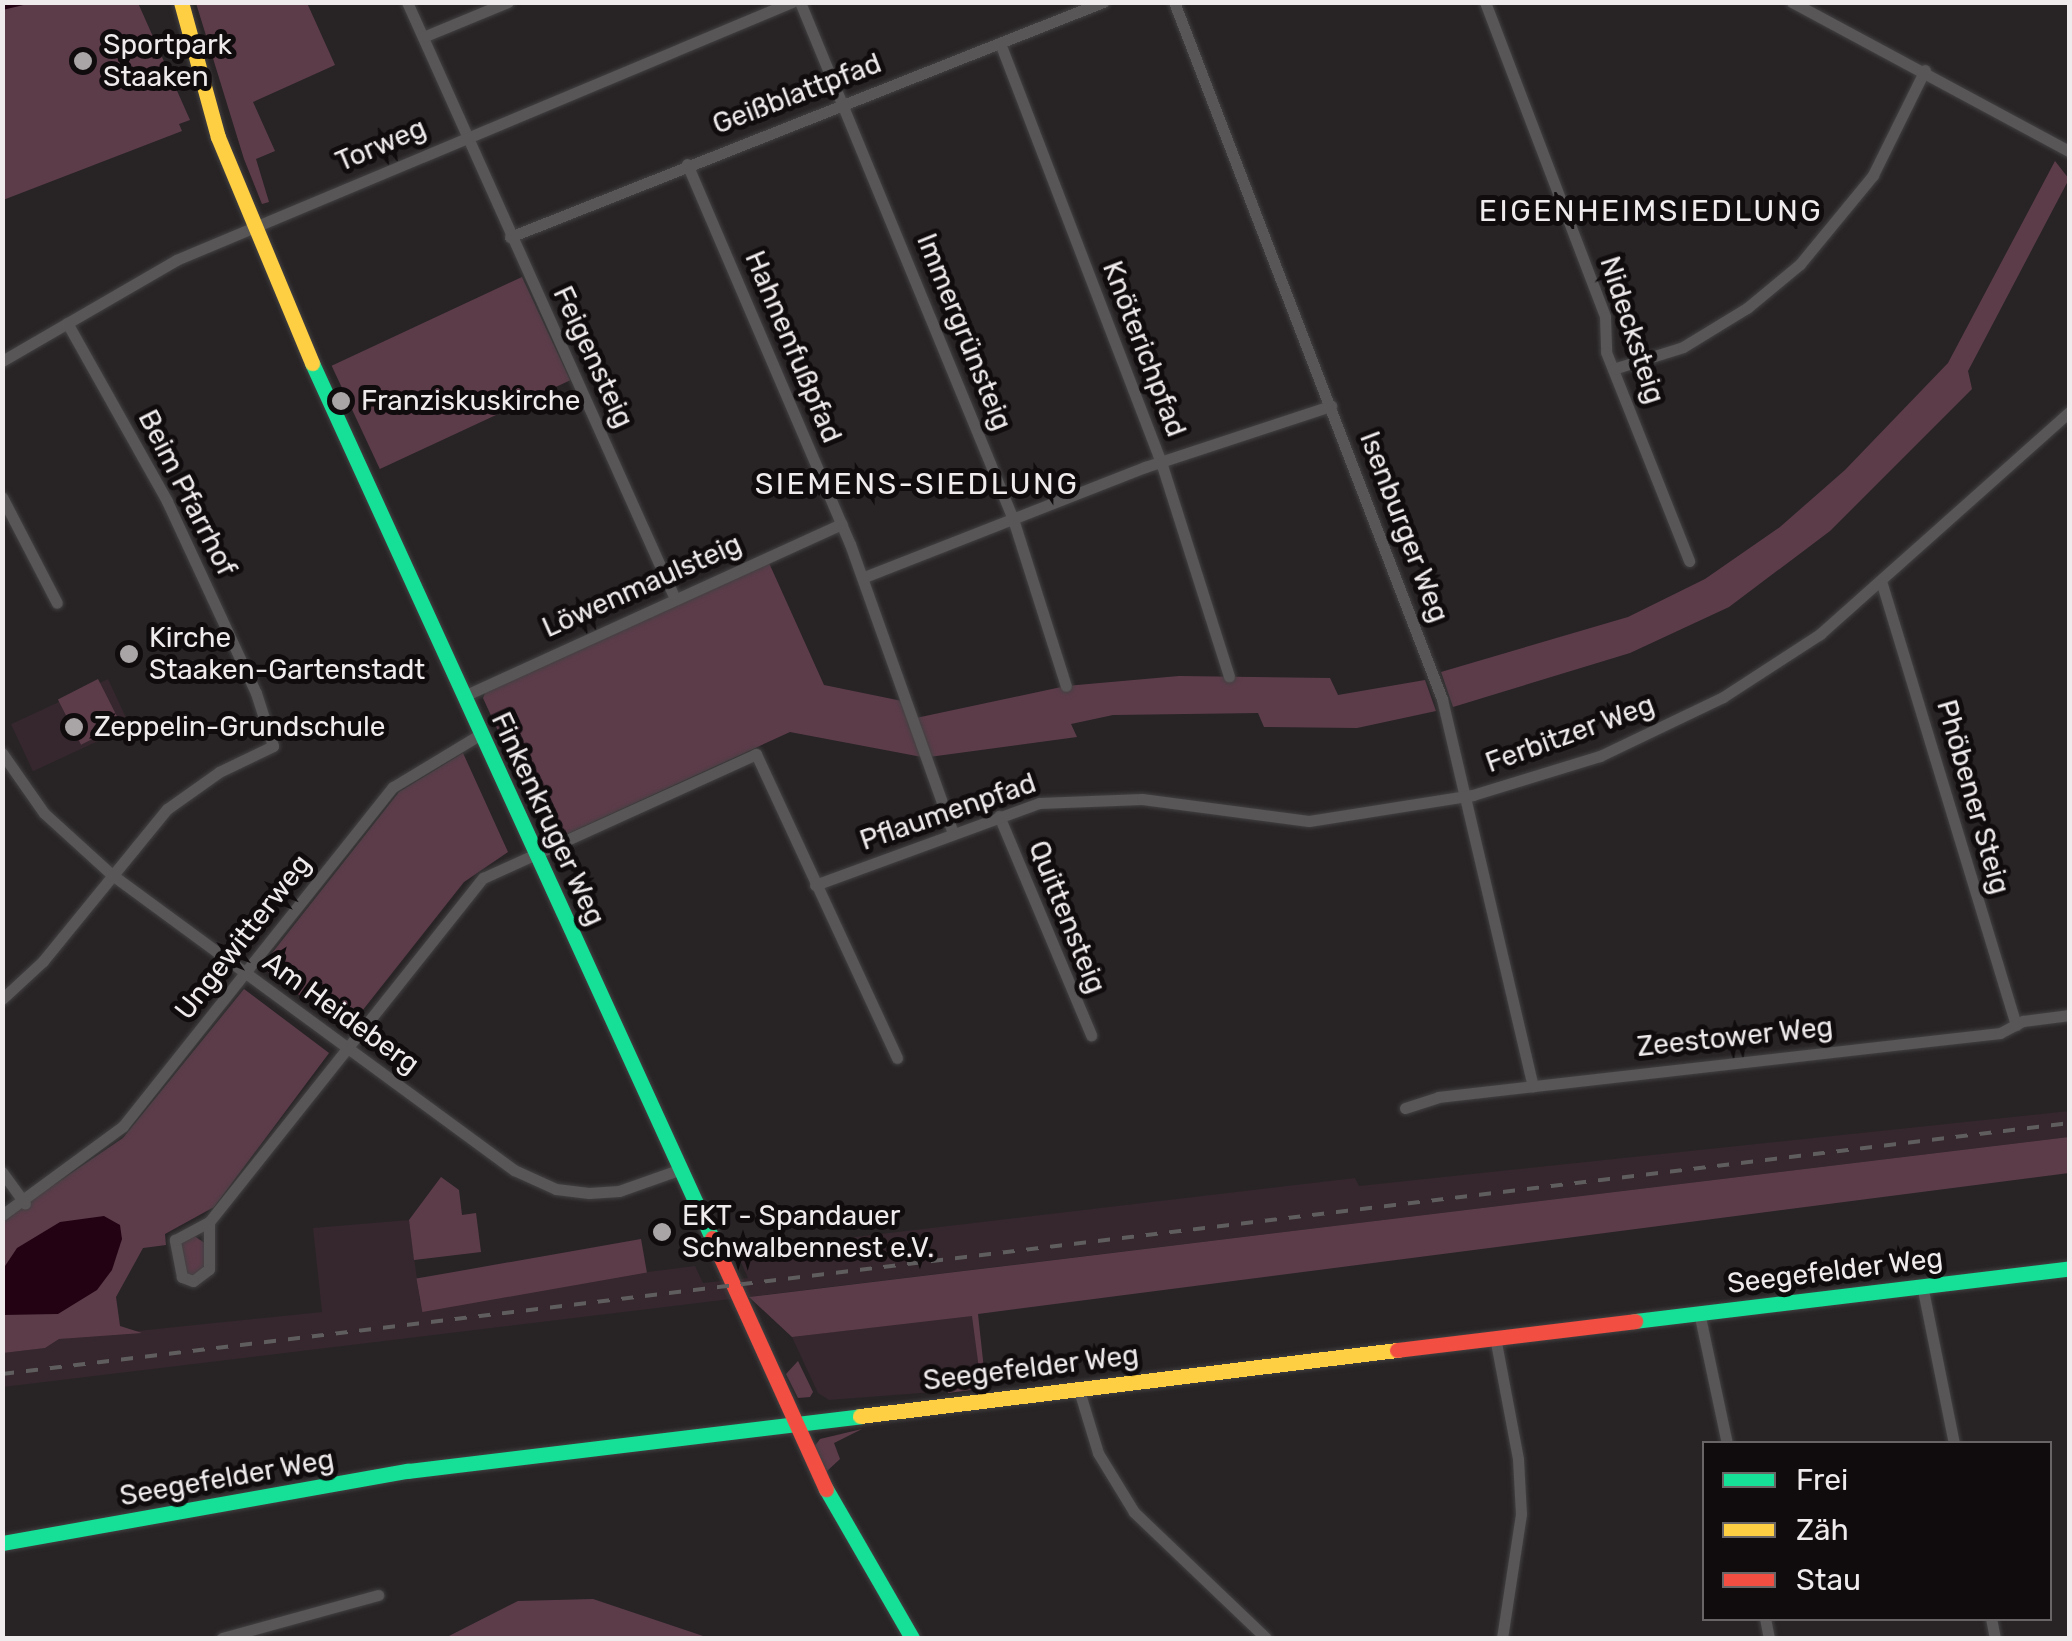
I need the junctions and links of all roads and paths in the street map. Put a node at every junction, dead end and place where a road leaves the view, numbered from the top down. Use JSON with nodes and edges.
{"nodes":[{"id":1,"x":181,"y":2,"type":"edge"},
{"id":2,"x":407,"y":2,"type":"edge"},
{"id":3,"x":508,"y":2,"type":"edge"},
{"id":4,"x":796,"y":2,"type":"edge"},
{"id":5,"x":1103,"y":2,"type":"edge"},
{"id":6,"x":1174,"y":2,"type":"edge"},
{"id":7,"x":1485,"y":2,"type":"edge"},
{"id":8,"x":1792,"y":2,"type":"edge"},
{"id":9,"x":423,"y":37,"type":"junction"},
{"id":10,"x":1000,"y":43,"type":"junction"},
{"id":11,"x":1925,"y":70,"type":"junction"},
{"id":12,"x":842,"y":102,"type":"junction"},
{"id":13,"x":466,"y":136,"type":"junction"},
{"id":14,"x":2070,"y":152,"type":"edge"},
{"id":15,"x":687,"y":164,"type":"junction"},
{"id":16,"x":251,"y":227,"type":"junction"},
{"id":17,"x":510,"y":238,"type":"junction"},
{"id":18,"x":67,"y":323,"type":"junction"},
{"id":19,"x":2,"y":361,"type":"edge"},
{"id":20,"x":1612,"y":369,"type":"junction"},
{"id":21,"x":1331,"y":406,"type":"junction"},
{"id":22,"x":2070,"y":411,"type":"edge"},
{"id":23,"x":1161,"y":462,"type":"junction"},
{"id":24,"x":2,"y":497,"type":"edge"},
{"id":25,"x":1014,"y":519,"type":"junction"},
{"id":26,"x":842,"y":524,"type":"junction"},
{"id":27,"x":1689,"y":561,"type":"dead end"},
{"id":28,"x":864,"y":578,"type":"junction"},
{"id":29,"x":1882,"y":584,"type":"junction"},
{"id":30,"x":675,"y":599,"type":"junction"},
{"id":31,"x":57,"y":603,"type":"dead end"},
{"id":32,"x":1229,"y":676,"type":"dead end"},
{"id":33,"x":1066,"y":686,"type":"dead end"},
{"id":34,"x":464,"y":696,"type":"junction"},
{"id":35,"x":482,"y":734,"type":"junction"},
{"id":36,"x":2,"y":753,"type":"edge"},
{"id":37,"x":1464,"y":796,"type":"junction"},
{"id":38,"x":1100,"y":798,"type":"joint"},
{"id":39,"x":999,"y":816,"type":"junction"},
{"id":40,"x":953,"y":833,"type":"junction"},
{"id":41,"x":535,"y":850,"type":"junction"},
{"id":42,"x":110,"y":874,"type":"junction"},
{"id":43,"x":815,"y":885,"type":"junction"},
{"id":44,"x":246,"y":974,"type":"junction"},
{"id":45,"x":2,"y":999,"type":"edge"},
{"id":46,"x":2070,"y":1015,"type":"edge"},
{"id":47,"x":2016,"y":1025,"type":"junction"},
{"id":48,"x":1091,"y":1035,"type":"dead end"},
{"id":49,"x":346,"y":1048,"type":"junction"},
{"id":50,"x":897,"y":1058,"type":"dead end"},
{"id":51,"x":1532,"y":1086,"type":"junction"},
{"id":52,"x":1405,"y":1108,"type":"dead end"},
{"id":53,"x":681,"y":1169,"type":"junction"},
{"id":54,"x":2,"y":1172,"type":"edge"},
{"id":55,"x":25,"y":1204,"type":"junction"},
{"id":56,"x":2,"y":1215,"type":"edge"},
{"id":57,"x":209,"y":1222,"type":"junction"},
{"id":58,"x":2070,"y":1268,"type":"edge"},
{"id":59,"x":1922,"y":1285,"type":"junction"},
{"id":60,"x":1699,"y":1312,"type":"junction"},
{"id":61,"x":1495,"y":1337,"type":"junction"},
{"id":62,"x":1078,"y":1387,"type":"junction"},
{"id":63,"x":798,"y":1422,"type":"junction"},
{"id":64,"x":1726,"y":1441,"type":"edge"},
{"id":65,"x":1953,"y":1441,"type":"edge"},
{"id":66,"x":2,"y":1543,"type":"edge"},
{"id":67,"x":378,"y":1595,"type":"dead end"},
{"id":68,"x":222,"y":1638,"type":"edge"},
{"id":69,"x":912,"y":1638,"type":"edge"},
{"id":70,"x":1266,"y":1638,"type":"edge"},
{"id":71,"x":1502,"y":1638,"type":"edge"}],
"edges":[{"from":1,"to":16,"type":"street","name":"Finkenkruger Weg"},
{"from":2,"to":9,"type":"street","name":"Feigensteig"},
{"from":3,"to":9,"type":"street"},
{"from":4,"to":12,"type":"street","name":"Immergrünsteig"},
{"from":4,"to":13,"type":"street","name":"Torweg"},
{"from":5,"to":10,"type":"street","name":"Geißblattpfad"},
{"from":6,"to":21,"type":"street","name":"Isenburger Weg"},
{"from":7,"to":20,"type":"street","name":"Nidecksteig"},
{"from":8,"to":11,"type":"street"},
{"from":9,"to":13,"type":"street","name":"Feigensteig"},
{"from":10,"to":12,"type":"street","name":"Geißblattpfad"},
{"from":10,"to":23,"type":"street","name":"Knöterichpfad"},
{"from":11,"to":14,"type":"street"},
{"from":11,"to":20,"type":"street"},
{"from":12,"to":15,"type":"street","name":"Geißblattpfad"},
{"from":12,"to":25,"type":"street","name":"Immergrünsteig"},
{"from":13,"to":16,"type":"street","name":"Torweg"},
{"from":13,"to":17,"type":"street","name":"Feigensteig"},
{"from":15,"to":17,"type":"street","name":"Geißblattpfad"},
{"from":15,"to":26,"type":"street","name":"Hahnenfußpfad"},
{"from":16,"to":18,"type":"street","name":"Torweg"},
{"from":16,"to":34,"type":"street","name":"Finkenkruger Weg"},
{"from":17,"to":30,"type":"street","name":"Feigensteig"},
{"from":18,"to":19,"type":"street","name":"Torweg"},
{"from":18,"to":42,"type":"street","name":"Beim Pfarrhof"},
{"from":20,"to":27,"type":"street","name":"Nidecksteig"},
{"from":21,"to":23,"type":"street"},
{"from":21,"to":37,"type":"street","name":"Isenburger Weg"},
{"from":22,"to":29,"type":"street","name":"Ferbitzer Weg"},
{"from":23,"to":25,"type":"street"},
{"from":23,"to":32,"type":"street","name":"Knöterichpfad"},
{"from":24,"to":31,"type":"street"},
{"from":25,"to":28,"type":"street"},
{"from":25,"to":33,"type":"street","name":"Immergrünsteig"},
{"from":26,"to":28,"type":"street","name":"Hahnenfußpfad"},
{"from":26,"to":30,"type":"street","name":"Löwenmaulsteig"},
{"from":28,"to":40,"type":"street","name":"Hahnenfußpfad"},
{"from":29,"to":37,"type":"street","name":"Ferbitzer Weg"},
{"from":29,"to":47,"type":"street","name":"Phöbener Steig"},
{"from":30,"to":34,"type":"street","name":"Löwenmaulsteig"},
{"from":34,"to":35,"type":"street","name":"Finkenkruger Weg"},
{"from":35,"to":41,"type":"street","name":"Finkenkruger Weg"},
{"from":35,"to":44,"type":"street","name":"Ungewitterweg"},
{"from":36,"to":42,"type":"street","name":"Am Heideberg"},
{"from":37,"to":38,"type":"street","name":"Ferbitzer Weg"},
{"from":37,"to":51,"type":"street","name":"Isenburger Weg"},
{"from":38,"to":39,"type":"street","name":"Pflaumenpfad"},
{"from":39,"to":40,"type":"street","name":"Pflaumenpfad"},
{"from":39,"to":48,"type":"street","name":"Quittensteig"},
{"from":40,"to":43,"type":"street","name":"Pflaumenpfad"},
{"from":41,"to":43,"type":"street"},
{"from":41,"to":49,"type":"street"},
{"from":41,"to":53,"type":"street","name":"Finkenkruger Weg"},
{"from":42,"to":44,"type":"street","name":"Am Heideberg"},
{"from":42,"to":45,"type":"street"},
{"from":43,"to":50,"type":"street"},
{"from":44,"to":49,"type":"street","name":"Am Heideberg"},
{"from":44,"to":55,"type":"street","name":"Ungewitterweg"},
{"from":46,"to":47,"type":"street","name":"Zeestower Weg"},
{"from":47,"to":51,"type":"street","name":"Zeestower Weg"},
{"from":49,"to":53,"type":"street","name":"Am Heideberg"},
{"from":49,"to":57,"type":"street"},
{"from":51,"to":52,"type":"street","name":"Zeestower Weg"},
{"from":53,"to":63,"type":"street","name":"Finkenkruger Weg"},
{"from":54,"to":55,"type":"street"},
{"from":55,"to":56,"type":"street","name":"Ungewitterweg"},
{"from":57,"to":57,"type":"street"},
{"from":58,"to":59,"type":"street","name":"Seegefelder Weg"},
{"from":59,"to":60,"type":"street","name":"Seegefelder Weg"},
{"from":59,"to":65,"type":"street"},
{"from":60,"to":61,"type":"street","name":"Seegefelder Weg"},
{"from":60,"to":64,"type":"street"},
{"from":61,"to":62,"type":"street","name":"Seegefelder Weg"},
{"from":61,"to":71,"type":"street"},
{"from":62,"to":63,"type":"street","name":"Seegefelder Weg"},
{"from":62,"to":70,"type":"street"},
{"from":63,"to":66,"type":"street","name":"Seegefelder Weg"},
{"from":63,"to":69,"type":"street","name":"Finkenkruger Weg"},
{"from":67,"to":68,"type":"street"}]}
